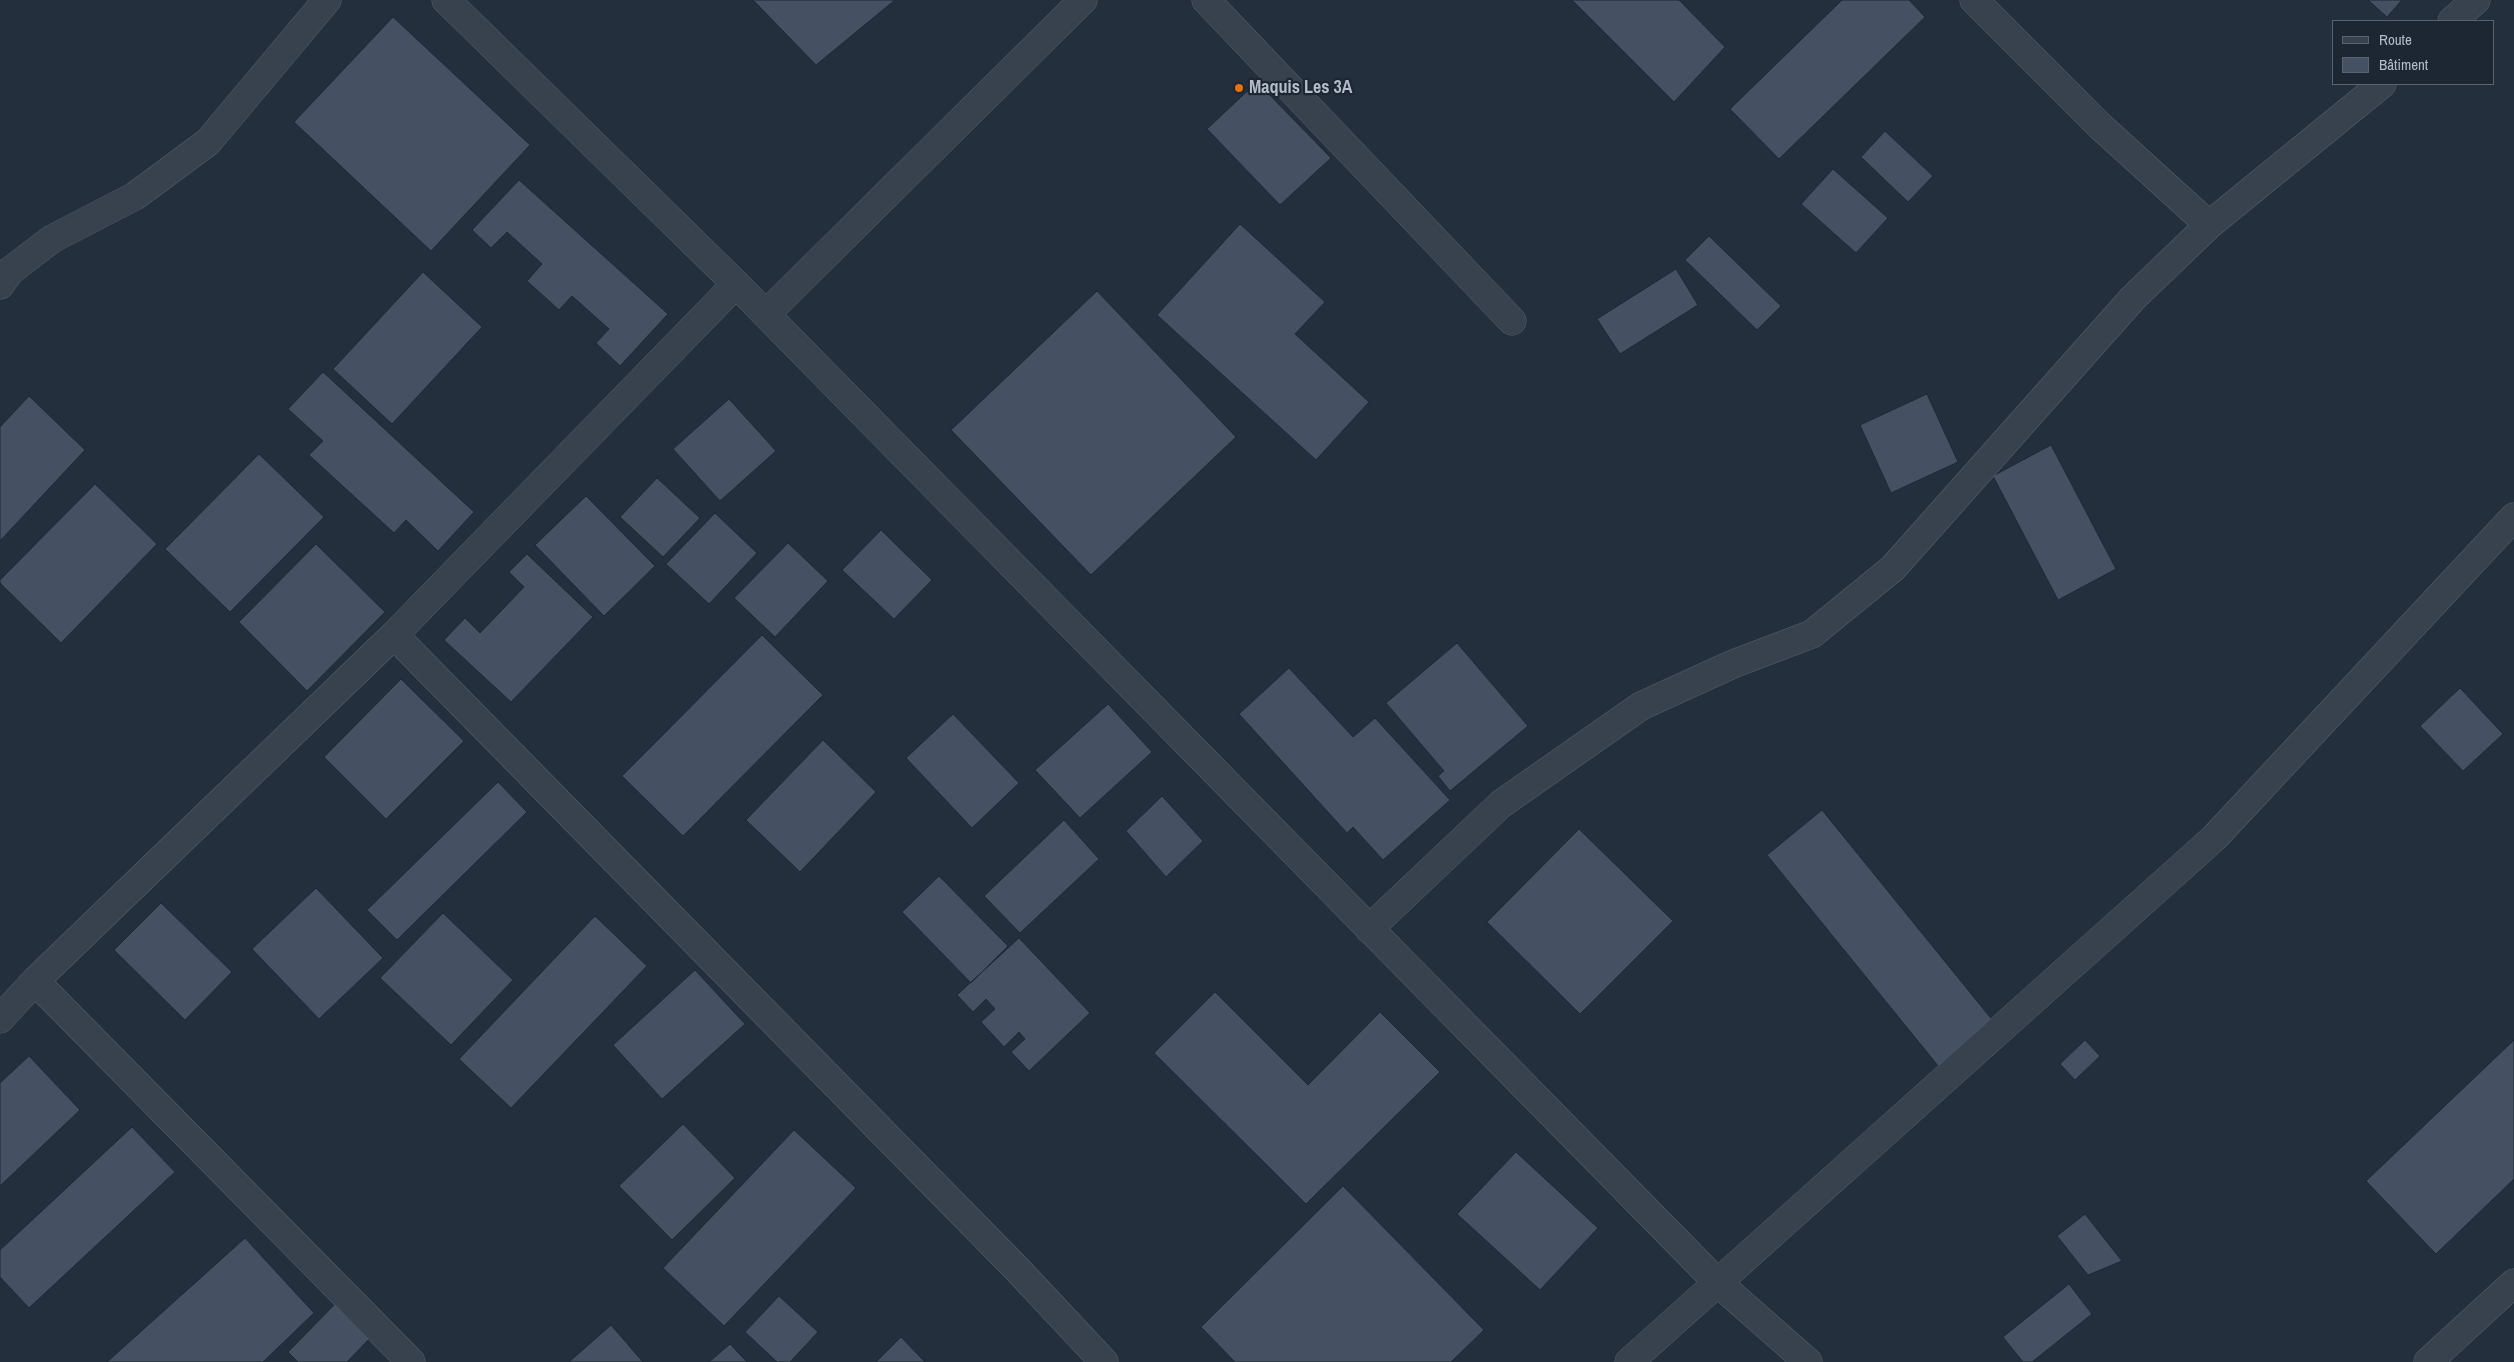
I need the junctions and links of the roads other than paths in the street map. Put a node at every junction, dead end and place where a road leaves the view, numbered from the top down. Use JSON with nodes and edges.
{"nodes":[{"id":1,"x":327,"y":0,"type":"edge"},
{"id":2,"x":446,"y":0,"type":"edge"},
{"id":3,"x":1083,"y":0,"type":"edge"},
{"id":4,"x":1206,"y":0,"type":"edge"},
{"id":5,"x":1974,"y":0,"type":"edge"},
{"id":6,"x":2476,"y":0,"type":"edge"},
{"id":7,"x":2453,"y":20,"type":"edge"},
{"id":8,"x":2381,"y":85,"type":"edge"},
{"id":9,"x":2208,"y":225,"type":"junction"},
{"id":10,"x":3,"y":273,"type":"edge"},
{"id":11,"x":736,"y":284,"type":"junction"},
{"id":12,"x":766,"y":314,"type":"junction"},
{"id":13,"x":1512,"y":321,"type":"dead end"},
{"id":14,"x":2514,"y":516,"type":"edge"},
{"id":15,"x":394,"y":636,"type":"junction"},
{"id":16,"x":1369,"y":929,"type":"junction"},
{"id":17,"x":34,"y":982,"type":"junction"},
{"id":18,"x":0,"y":1019,"type":"edge"},
{"id":19,"x":1717,"y":1282,"type":"junction"},
{"id":20,"x":2514,"y":1283,"type":"edge"},
{"id":21,"x":411,"y":1362,"type":"edge"},
{"id":22,"x":1104,"y":1362,"type":"edge"},
{"id":23,"x":1629,"y":1362,"type":"edge"},
{"id":24,"x":1808,"y":1362,"type":"edge"},
{"id":25,"x":2428,"y":1362,"type":"edge"}],
"edges":[{"from":1,"to":10,"type":"street"},
{"from":2,"to":11,"type":"street"},
{"from":3,"to":12,"type":"street"},
{"from":4,"to":13,"type":"street"},
{"from":5,"to":9,"type":"street"},
{"from":6,"to":7,"type":"street"},
{"from":8,"to":9,"type":"street"},
{"from":9,"to":16,"type":"street"},
{"from":11,"to":12,"type":"street"},
{"from":11,"to":15,"type":"street"},
{"from":12,"to":16,"type":"street"},
{"from":14,"to":19,"type":"street"},
{"from":15,"to":17,"type":"street"},
{"from":15,"to":22,"type":"street"},
{"from":16,"to":19,"type":"street"},
{"from":17,"to":18,"type":"street"},
{"from":17,"to":21,"type":"street"},
{"from":19,"to":23,"type":"street"},
{"from":19,"to":24,"type":"street"},
{"from":20,"to":25,"type":"street"}]}
